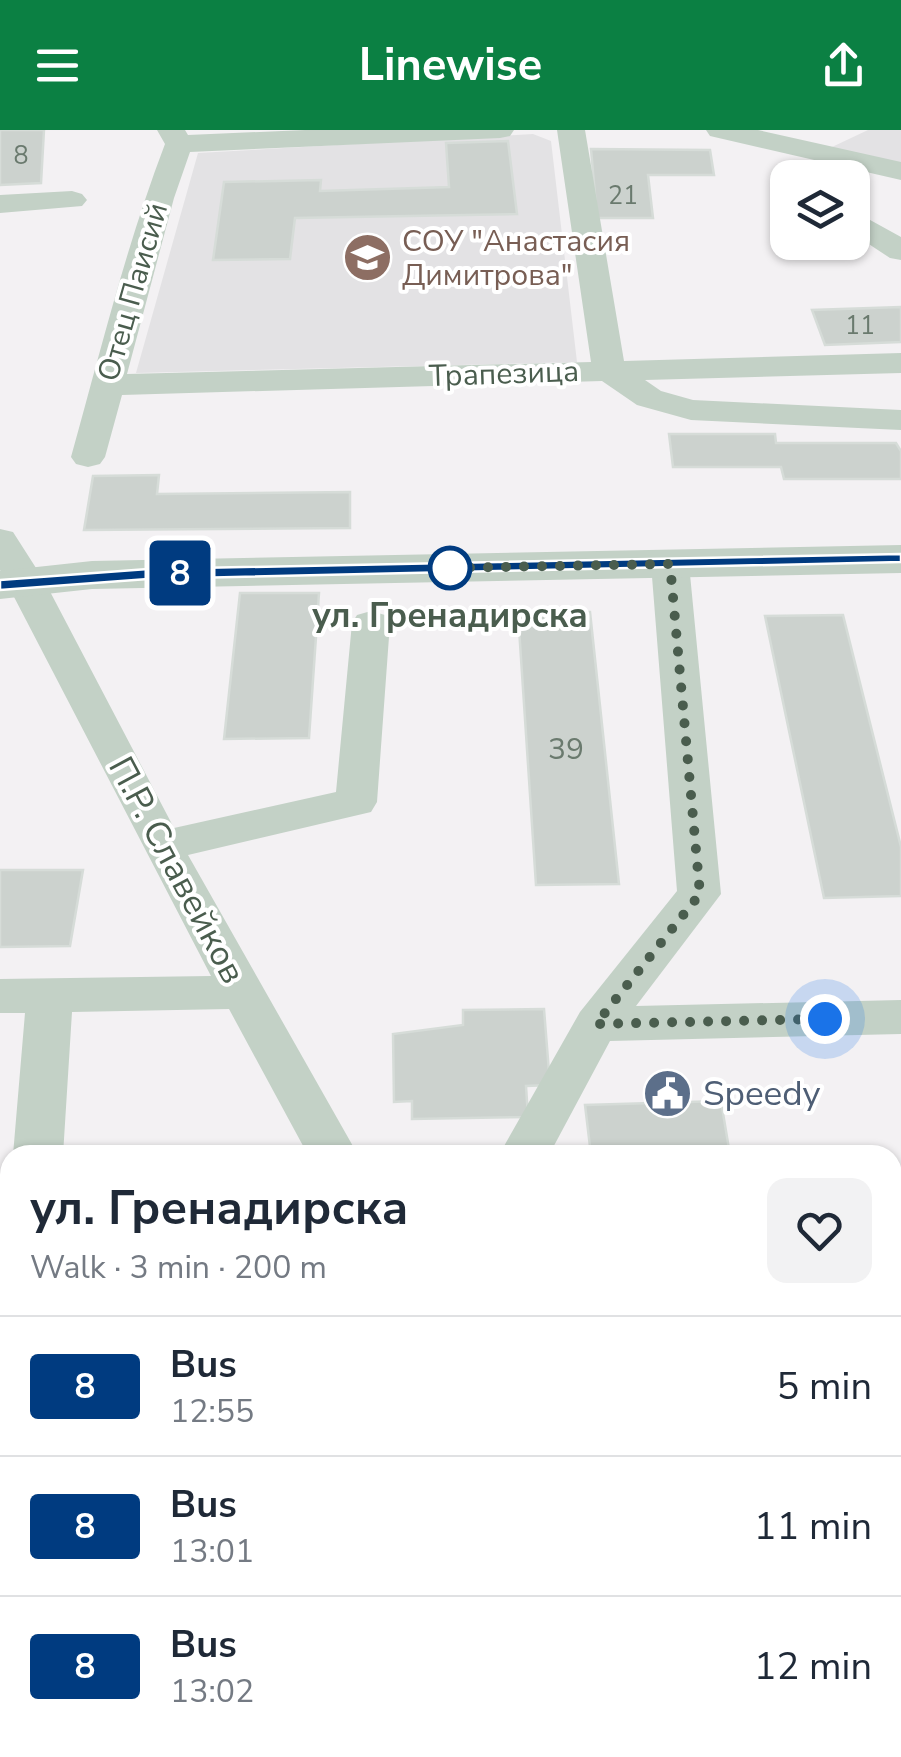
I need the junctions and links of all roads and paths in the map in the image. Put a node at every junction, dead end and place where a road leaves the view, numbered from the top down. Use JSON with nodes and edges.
{"nodes":[{"id":1,"x":500,"y":130,"type":"edge"},
{"id":2,"x":572,"y":130,"type":"edge"},
{"id":3,"x":718,"y":130,"type":"edge"},
{"id":4,"x":175,"y":137,"type":"edge"},
{"id":5,"x":804,"y":140,"type":"edge"},
{"id":6,"x":770,"y":166,"type":"edge"},
{"id":7,"x":901,"y":171,"type":"edge"},
{"id":8,"x":72,"y":200,"type":"dead end"},
{"id":9,"x":0,"y":204,"type":"edge"},
{"id":10,"x":870,"y":231,"type":"edge"},
{"id":11,"x":901,"y":251,"type":"edge"},
{"id":12,"x":901,"y":362,"type":"edge"},
{"id":13,"x":609,"y":371,"type":"junction"},
{"id":14,"x":106,"y":385,"type":"junction"},
{"id":15,"x":901,"y":420,"type":"edge"},
{"id":16,"x":88,"y":458,"type":"dead end"},
{"id":17,"x":901,"y":530,"type":"edge"},
{"id":18,"x":901,"y":559,"type":"edge"},
{"id":19,"x":7,"y":564,"type":"edge"},
{"id":20,"x":670,"y":564,"type":"junction"},
{"id":21,"x":371,"y":623,"type":"dead end"},
{"id":22,"x":162,"y":846,"type":"junction"},
{"id":23,"x":242,"y":992,"type":"junction"},
{"id":24,"x":0,"y":996,"type":"edge"},
{"id":25,"x":50,"y":996,"type":"junction"},
{"id":26,"x":901,"y":1017,"type":"edge"},
{"id":27,"x":596,"y":1024,"type":"junction"},
{"id":28,"x":39,"y":1145,"type":"edge"},
{"id":29,"x":327,"y":1145,"type":"edge"},
{"id":30,"x":529,"y":1145,"type":"edge"}],
"edges":[{"from":1,"to":4,"type":"street"},
{"from":2,"to":13,"type":"street"},
{"from":3,"to":5,"type":"street"},
{"from":3,"to":6,"type":"street"},
{"from":4,"to":14,"type":"street","name":"Отец Паисий"},
{"from":5,"to":7,"type":"street"},
{"from":8,"to":9,"type":"street"},
{"from":10,"to":11,"type":"street"},
{"from":12,"to":13,"type":"street","name":"Трапезица"},
{"from":13,"to":14,"type":"street","name":"Трапезица"},
{"from":13,"to":15,"type":"street"},
{"from":14,"to":16,"type":"street","name":"Отец Паисий"},
{"from":17,"to":19,"type":"street"},
{"from":18,"to":20,"type":"street"},
{"from":19,"to":20,"type":"street"},
{"from":19,"to":22,"type":"street","name":"П.Р. Славейков"},
{"from":20,"to":27,"type":"street"},
{"from":21,"to":22,"type":"street"},
{"from":22,"to":23,"type":"street","name":"П.Р. Славейков"},
{"from":23,"to":25,"type":"street"},
{"from":23,"to":29,"type":"street","name":"П.Р. Славейков"},
{"from":24,"to":25,"type":"street"},
{"from":25,"to":28,"type":"street"},
{"from":26,"to":27,"type":"street"},
{"from":27,"to":30,"type":"street"}]}
